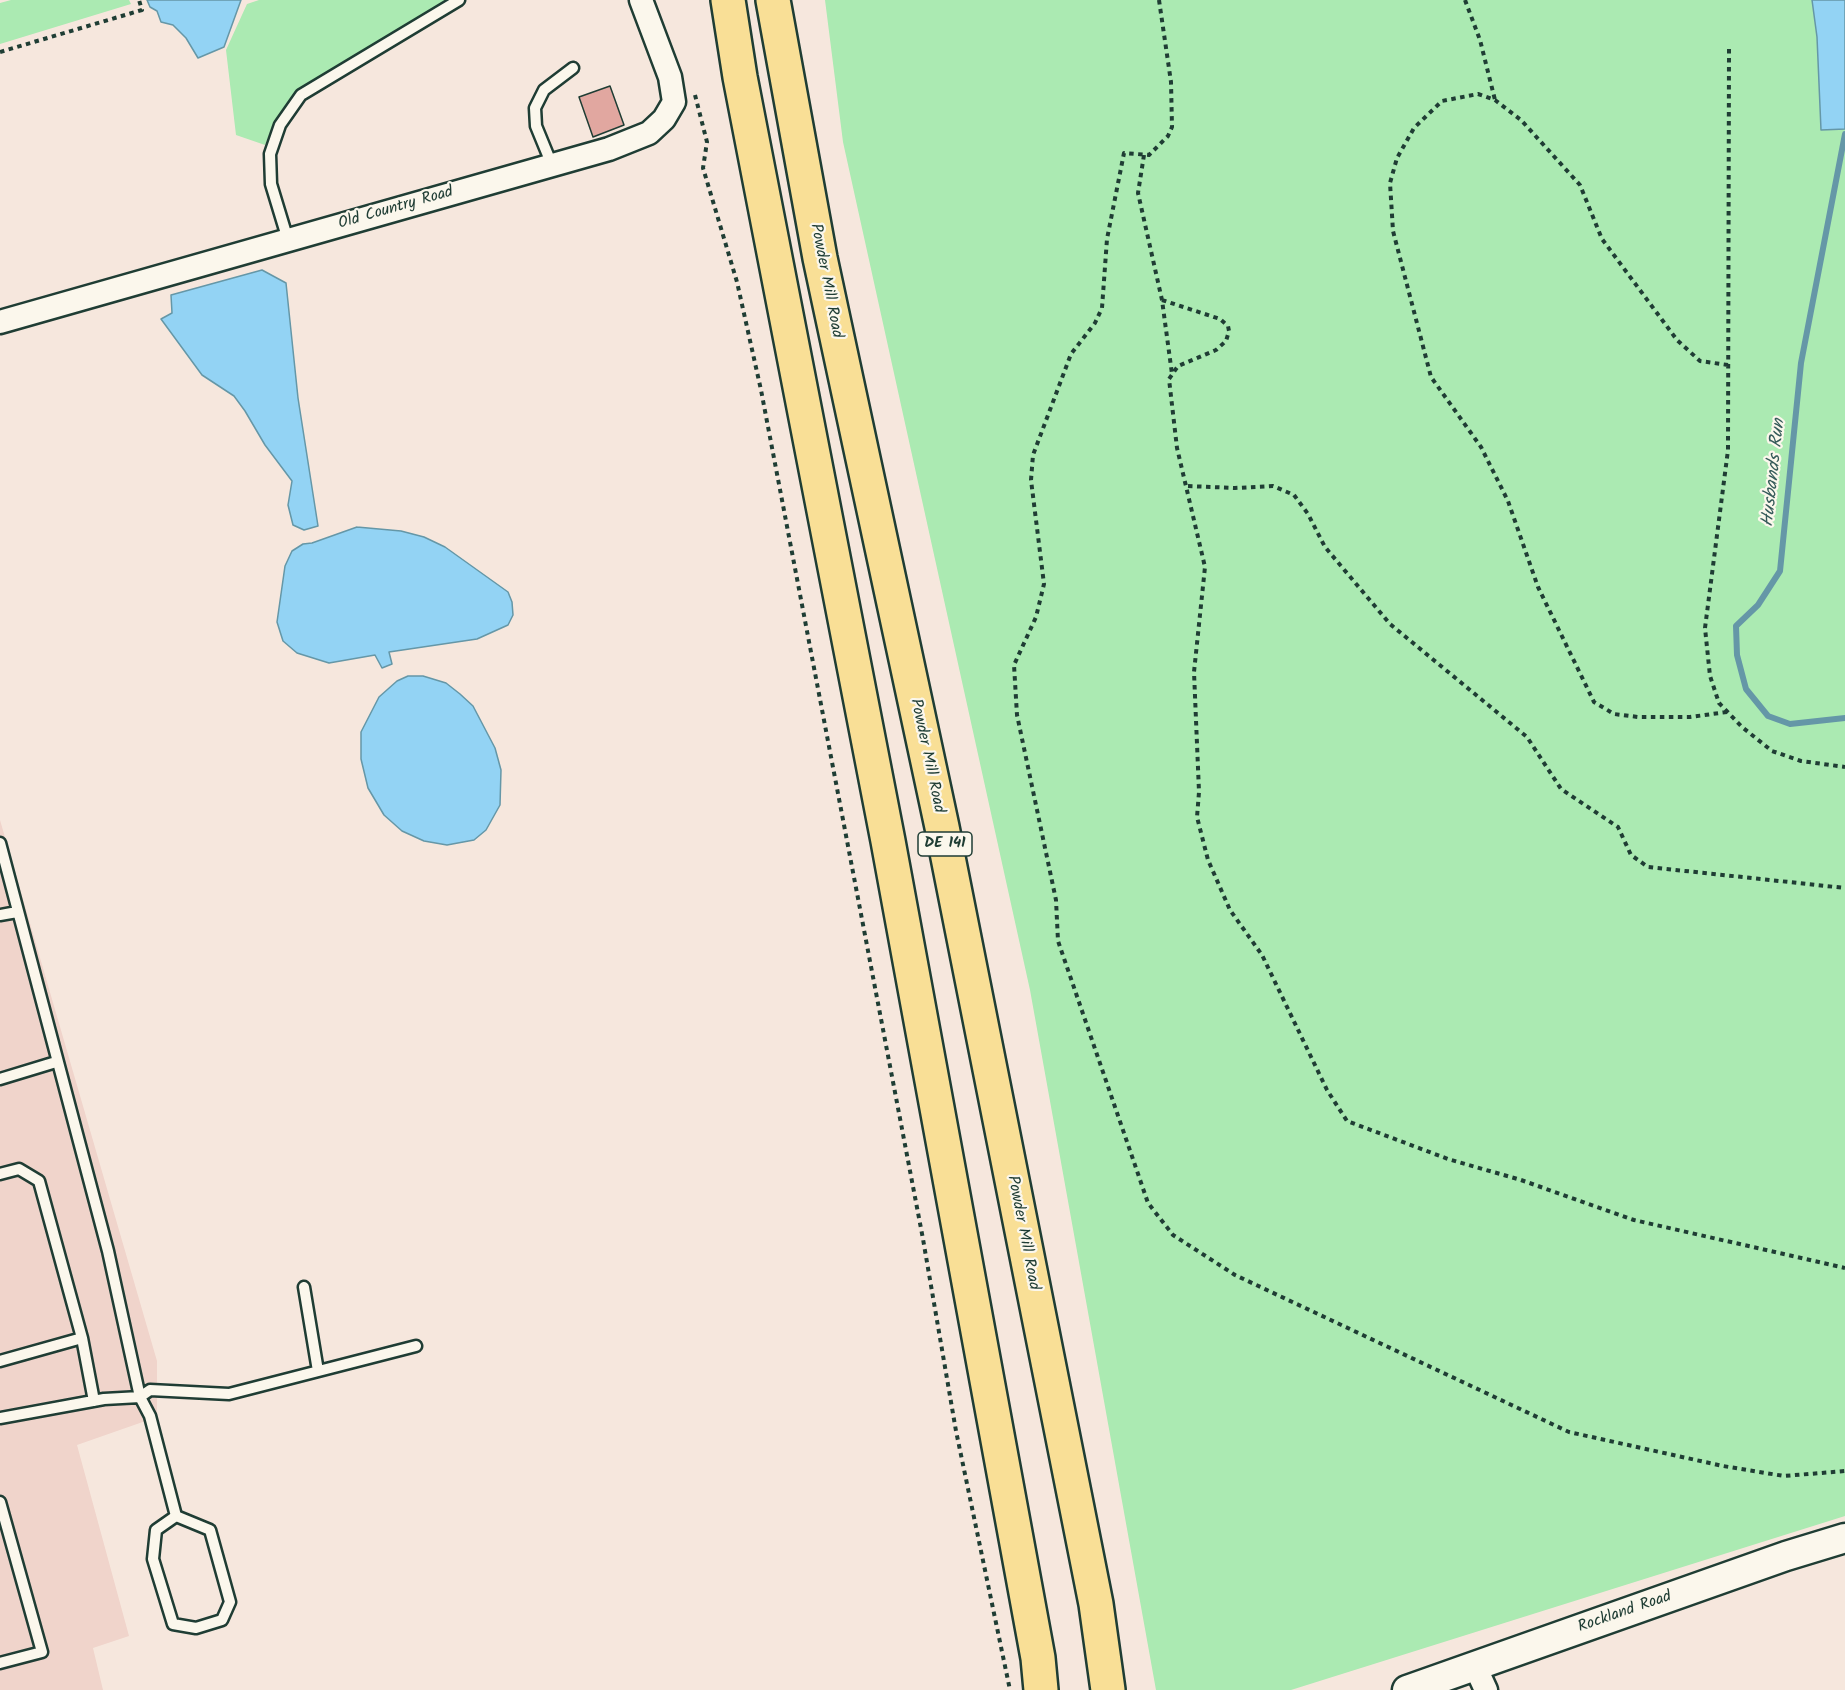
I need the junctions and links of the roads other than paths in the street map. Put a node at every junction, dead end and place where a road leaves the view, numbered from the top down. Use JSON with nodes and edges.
{"nodes":[{"id":1,"x":459,"y":0,"type":"edge"},
{"id":2,"x":640,"y":0,"type":"edge"},
{"id":3,"x":728,"y":0,"type":"edge"},
{"id":4,"x":773,"y":0,"type":"edge"},
{"id":5,"x":573,"y":68,"type":"dead end"},
{"id":6,"x":552,"y":165,"type":"junction"},
{"id":7,"x":288,"y":240,"type":"junction"},
{"id":8,"x":0,"y":322,"type":"edge"},
{"id":9,"x":0,"y":843,"type":"edge"},
{"id":10,"x":2,"y":855,"type":"edge"},
{"id":11,"x":17,"y":912,"type":"junction"},
{"id":12,"x":0,"y":915,"type":"edge"},
{"id":13,"x":56,"y":1062,"type":"junction"},
{"id":14,"x":0,"y":1079,"type":"edge"},
{"id":15,"x":0,"y":1174,"type":"edge"},
{"id":16,"x":304,"y":1287,"type":"dead end"},
{"id":17,"x":82,"y":1338,"type":"junction"},
{"id":18,"x":416,"y":1346,"type":"dead end"},
{"id":19,"x":0,"y":1361,"type":"edge"},
{"id":20,"x":318,"y":1371,"type":"junction"},
{"id":21,"x":140,"y":1397,"type":"junction"},
{"id":22,"x":94,"y":1401,"type":"junction"},
{"id":23,"x":0,"y":1418,"type":"edge"},
{"id":24,"x":0,"y":1502,"type":"edge"},
{"id":25,"x":176,"y":1516,"type":"junction"},
{"id":26,"x":1843,"y":1538,"type":"edge"},
{"id":27,"x":0,"y":1663,"type":"edge"},
{"id":28,"x":1480,"y":1678,"type":"edge"},
{"id":29,"x":1041,"y":1690,"type":"edge"},
{"id":30,"x":1108,"y":1690,"type":"edge"},
{"id":31,"x":1407,"y":1690,"type":"edge"}],
"edges":[{"from":1,"to":7,"type":"lane"},
{"from":2,"to":6,"type":"street","name":"Old Country Road"},
{"from":3,"to":29,"type":"highway"},
{"from":4,"to":30,"type":"highway","name":"Powder Mill Road","number":"DE 141"},
{"from":5,"to":6,"type":"lane"},
{"from":6,"to":7,"type":"street","name":"Old Country Road"},
{"from":7,"to":8,"type":"street","name":"Old Country Road"},
{"from":9,"to":10,"type":"lane"},
{"from":10,"to":11,"type":"lane"},
{"from":11,"to":12,"type":"lane"},
{"from":11,"to":13,"type":"lane"},
{"from":13,"to":14,"type":"lane"},
{"from":13,"to":21,"type":"lane"},
{"from":15,"to":17,"type":"lane"},
{"from":16,"to":20,"type":"lane"},
{"from":17,"to":19,"type":"lane"},
{"from":17,"to":22,"type":"lane"},
{"from":18,"to":20,"type":"lane"},
{"from":20,"to":21,"type":"lane"},
{"from":21,"to":22,"type":"lane"},
{"from":21,"to":25,"type":"lane"},
{"from":22,"to":23,"type":"lane"},
{"from":24,"to":27,"type":"lane"},
{"from":25,"to":25,"type":"lane"},
{"from":26,"to":28,"type":"street","name":"Rockland Road"},
{"from":28,"to":31,"type":"street","name":"Rockland Road"}]}
